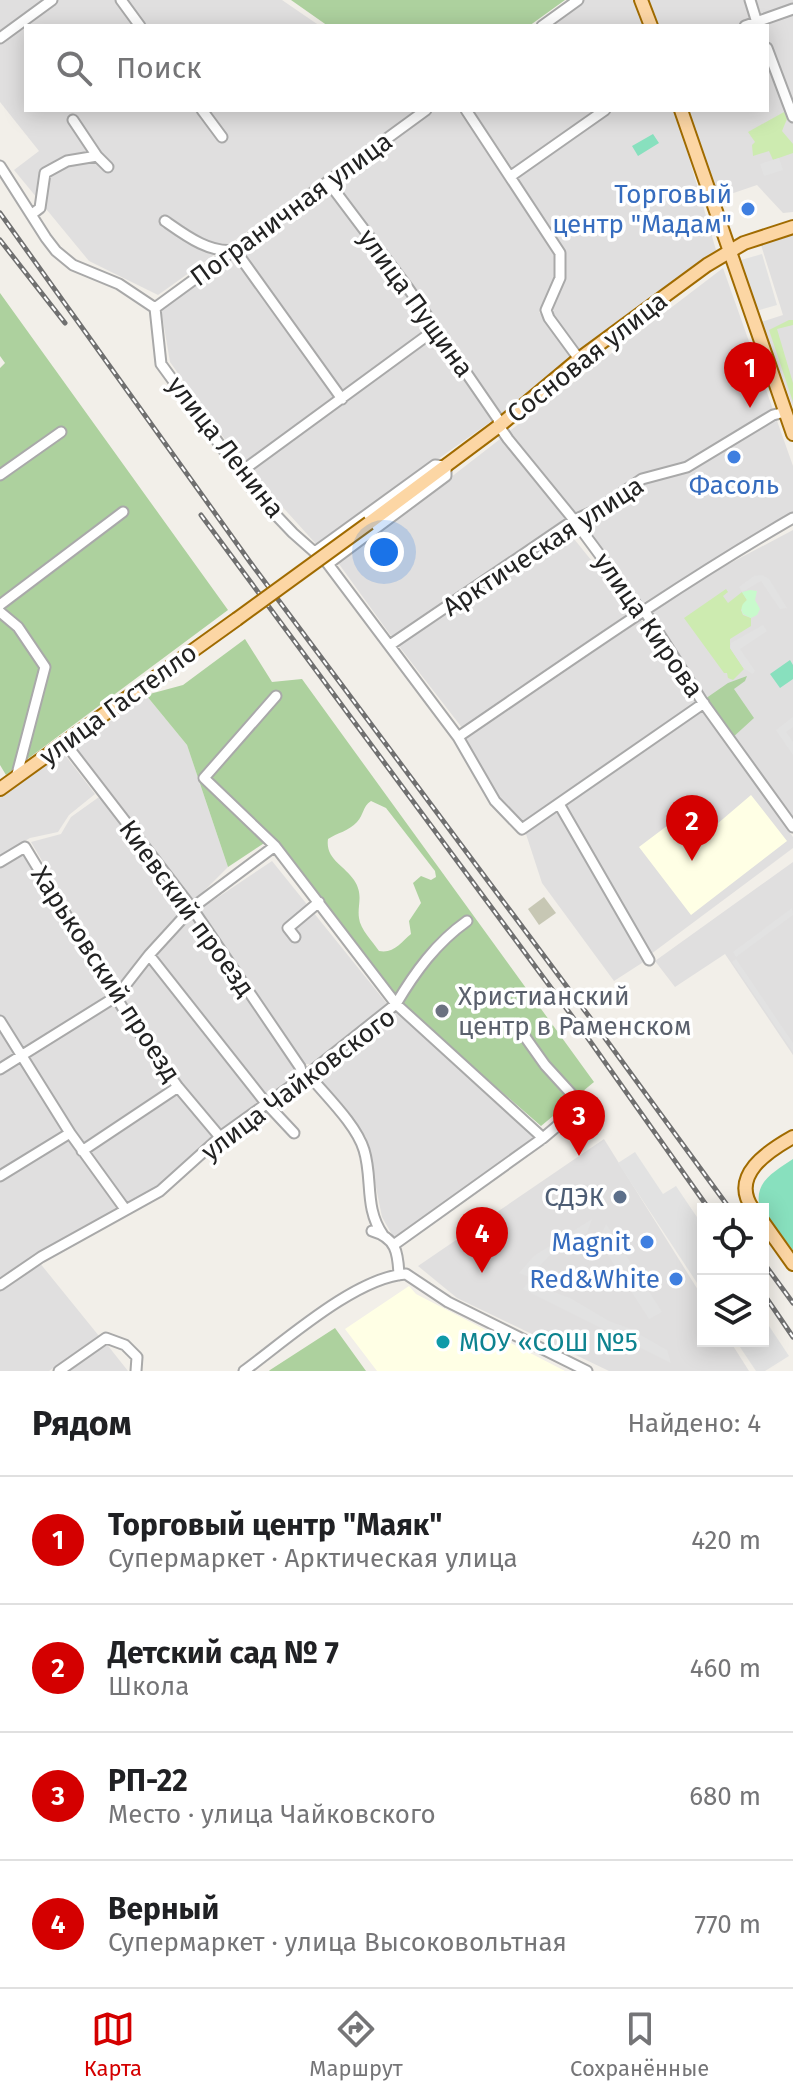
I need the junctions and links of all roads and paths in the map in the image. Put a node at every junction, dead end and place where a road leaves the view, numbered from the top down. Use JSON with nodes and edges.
{"nodes":[{"id":1,"x":52,"y":0,"type":"edge"},
{"id":2,"x":121,"y":0,"type":"edge"},
{"id":3,"x":578,"y":0,"type":"edge"},
{"id":4,"x":641,"y":0,"type":"edge"},
{"id":5,"x":750,"y":0,"type":"edge"},
{"id":6,"x":793,"y":9,"type":"edge"},
{"id":7,"x":139,"y":24,"type":"edge"},
{"id":8,"x":545,"y":24,"type":"edge"},
{"id":9,"x":650,"y":24,"type":"edge"},
{"id":10,"x":758,"y":24,"type":"edge"},
{"id":11,"x":0,"y":38,"type":"edge"},
{"id":12,"x":769,"y":53,"type":"edge"},
{"id":13,"x":203,"y":112,"type":"edge"},
{"id":14,"x":423,"y":112,"type":"edge"},
{"id":15,"x":467,"y":112,"type":"edge"},
{"id":16,"x":602,"y":112,"type":"edge"},
{"id":17,"x":682,"y":112,"type":"edge"},
{"id":18,"x":793,"y":117,"type":"edge"},
{"id":19,"x":73,"y":120,"type":"dead end"},
{"id":20,"x":222,"y":137,"type":"dead end"},
{"id":21,"x":97,"y":156,"type":"junction"},
{"id":22,"x":0,"y":166,"type":"edge"},
{"id":23,"x":108,"y":167,"type":"dead end"},
{"id":24,"x":511,"y":176,"type":"junction"},
{"id":25,"x":329,"y":183,"type":"junction"},
{"id":26,"x":32,"y":214,"type":"junction"},
{"id":27,"x":165,"y":221,"type":"dead end"},
{"id":28,"x":793,"y":227,"type":"edge"},
{"id":29,"x":235,"y":250,"type":"junction"},
{"id":30,"x":730,"y":251,"type":"junction"},
{"id":31,"x":155,"y":308,"type":"junction"},
{"id":32,"x":436,"y":329,"type":"junction"},
{"id":33,"x":579,"y":359,"type":"junction"},
{"id":34,"x":342,"y":399,"type":"junction"},
{"id":35,"x":785,"y":412,"type":"junction"},
{"id":36,"x":499,"y":426,"type":"junction"},
{"id":37,"x":61,"y":432,"type":"dead end"},
{"id":38,"x":793,"y":434,"type":"edge"},
{"id":39,"x":446,"y":466,"type":"junction"},
{"id":40,"x":242,"y":471,"type":"junction"},
{"id":41,"x":0,"y":475,"type":"edge"},
{"id":42,"x":123,"y":512,"type":"dead end"},
{"id":43,"x":793,"y":518,"type":"edge"},
{"id":44,"x":574,"y":520,"type":"junction"},
{"id":45,"x":369,"y":523,"type":"joint"},
{"id":46,"x":315,"y":552,"type":"junction"},
{"id":47,"x":328,"y":564,"type":"junction"},
{"id":48,"x":0,"y":605,"type":"edge"},
{"id":49,"x":644,"y":610,"type":"junction"},
{"id":50,"x":0,"y":612,"type":"edge"},
{"id":51,"x":390,"y":645,"type":"junction"},
{"id":52,"x":276,"y":696,"type":"dead end"},
{"id":53,"x":704,"y":703,"type":"junction"},
{"id":54,"x":458,"y":737,"type":"junction"},
{"id":55,"x":65,"y":743,"type":"junction"},
{"id":56,"x":16,"y":778,"type":"junction"},
{"id":57,"x":0,"y":789,"type":"edge"},
{"id":58,"x":559,"y":804,"type":"junction"},
{"id":59,"x":793,"y":827,"type":"edge"},
{"id":60,"x":275,"y":846,"type":"junction"},
{"id":61,"x":0,"y":862,"type":"edge"},
{"id":62,"x":319,"y":902,"type":"junction"},
{"id":63,"x":192,"y":908,"type":"junction"},
{"id":64,"x":467,"y":921,"type":"dead end"},
{"id":65,"x":295,"y":937,"type":"dead end"},
{"id":66,"x":149,"y":955,"type":"junction"},
{"id":67,"x":649,"y":960,"type":"dead end"},
{"id":68,"x":117,"y":996,"type":"junction"},
{"id":69,"x":396,"y":1004,"type":"junction"},
{"id":70,"x":0,"y":1021,"type":"edge"},
{"id":71,"x":518,"y":1027,"type":"dead end"},
{"id":72,"x":20,"y":1056,"type":"junction"},
{"id":73,"x":0,"y":1069,"type":"edge"},
{"id":74,"x":305,"y":1075,"type":"junction"},
{"id":75,"x":178,"y":1087,"type":"junction"},
{"id":76,"x":265,"y":1102,"type":"junction"},
{"id":77,"x":70,"y":1133,"type":"junction"},
{"id":78,"x":294,"y":1133,"type":"dead end"},
{"id":79,"x":220,"y":1137,"type":"junction"},
{"id":80,"x":793,"y":1137,"type":"edge"},
{"id":81,"x":543,"y":1138,"type":"junction"},
{"id":82,"x":82,"y":1151,"type":"junction"},
{"id":83,"x":0,"y":1176,"type":"edge"},
{"id":84,"x":750,"y":1203,"type":"edge"},
{"id":85,"x":125,"y":1209,"type":"junction"},
{"id":86,"x":769,"y":1230,"type":"edge"},
{"id":87,"x":372,"y":1231,"type":"dead end"},
{"id":88,"x":383,"y":1235,"type":"junction"},
{"id":89,"x":395,"y":1244,"type":"junction"},
{"id":90,"x":793,"y":1264,"type":"edge"},
{"id":91,"x":399,"y":1275,"type":"junction"},
{"id":92,"x":0,"y":1285,"type":"edge"},
{"id":93,"x":59,"y":1371,"type":"edge"},
{"id":94,"x":136,"y":1371,"type":"edge"},
{"id":95,"x":244,"y":1371,"type":"edge"},
{"id":96,"x":587,"y":1371,"type":"edge"}],
"edges":[{"from":1,"to":11,"type":"street"},
{"from":2,"to":7,"type":"street"},
{"from":3,"to":8,"type":"street"},
{"from":4,"to":9,"type":"main road"},
{"from":5,"to":10,"type":"street"},
{"from":6,"to":10,"type":"street"},
{"from":12,"to":18,"type":"street"},
{"from":13,"to":20,"type":"street"},
{"from":14,"to":25,"type":"street","name":"Пограничная улица"},
{"from":15,"to":24,"type":"street"},
{"from":16,"to":24,"type":"street"},
{"from":17,"to":30,"type":"main road"},
{"from":19,"to":21,"type":"street"},
{"from":21,"to":23,"type":"street"},
{"from":21,"to":26,"type":"street"},
{"from":22,"to":26,"type":"street"},
{"from":24,"to":33,"type":"street"},
{"from":25,"to":29,"type":"street","name":"Пограничная улица"},
{"from":25,"to":32,"type":"street","name":"улица Пущина"},
{"from":26,"to":31,"type":"street"},
{"from":27,"to":29,"type":"street"},
{"from":28,"to":30,"type":"main road","name":"Сосновая улица"},
{"from":29,"to":31,"type":"street","name":"Пограничная улица"},
{"from":29,"to":34,"type":"street"},
{"from":30,"to":33,"type":"main road","name":"Сосновая улица"},
{"from":30,"to":35,"type":"main road"},
{"from":31,"to":40,"type":"street","name":"улица Ленина"},
{"from":32,"to":34,"type":"street"},
{"from":32,"to":36,"type":"street","name":"улица Пущина"},
{"from":33,"to":36,"type":"main road","name":"Сосновая улица"},
{"from":34,"to":40,"type":"street"},
{"from":35,"to":38,"type":"main road"},
{"from":35,"to":44,"type":"street","name":"Арктическая улица"},
{"from":36,"to":39,"type":"main road","name":"Сосновая улица"},
{"from":36,"to":44,"type":"street","name":"улица Кирова"},
{"from":37,"to":41,"type":"street"},
{"from":39,"to":45,"type":"main road","name":"Сосновая улица"},
{"from":39,"to":46,"type":"street"},
{"from":39,"to":47,"type":"street"},
{"from":40,"to":46,"type":"street","name":"улица Ленина"},
{"from":42,"to":48,"type":"street"},
{"from":43,"to":49,"type":"street"},
{"from":44,"to":49,"type":"street","name":"улица Кирова"},
{"from":44,"to":51,"type":"street","name":"Арктическая улица"},
{"from":45,"to":55,"type":"main road","name":"улица Гастелло","bridge":true},
{"from":46,"to":47,"type":"street","name":"улица Ленина"},
{"from":47,"to":51,"type":"street","name":"улица Ленина"},
{"from":49,"to":53,"type":"street","name":"улица Кирова"},
{"from":49,"to":54,"type":"street"},
{"from":50,"to":56,"type":"street"},
{"from":51,"to":54,"type":"street","name":"улица Ленина"},
{"from":52,"to":60,"type":"street"},
{"from":53,"to":58,"type":"street"},
{"from":53,"to":59,"type":"street","name":"улица Кирова"},
{"from":54,"to":58,"type":"street","name":"улица Ленина"},
{"from":55,"to":56,"type":"main road","name":"улица Гастелло"},
{"from":55,"to":63,"type":"street","name":"Киевский проезд"},
{"from":56,"to":57,"type":"main road","name":"улица Гастелло"},
{"from":58,"to":67,"type":"street"},
{"from":60,"to":62,"type":"street"},
{"from":60,"to":63,"type":"street"},
{"from":61,"to":68,"type":"street","name":"Харьковский проезд"},
{"from":62,"to":65,"type":"street"},
{"from":62,"to":69,"type":"street"},
{"from":63,"to":66,"type":"street"},
{"from":63,"to":74,"type":"street","name":"Киевский проезд"},
{"from":64,"to":69,"type":"street"},
{"from":66,"to":68,"type":"street"},
{"from":66,"to":76,"type":"street"},
{"from":68,"to":72,"type":"street"},
{"from":68,"to":75,"type":"street","name":"Харьковский проезд"},
{"from":69,"to":74,"type":"street","name":"улица Чайковского"},
{"from":69,"to":81,"type":"street","name":"улица Чайковского"},
{"from":70,"to":72,"type":"street"},
{"from":71,"to":81,"type":"street"},
{"from":72,"to":73,"type":"street"},
{"from":72,"to":77,"type":"street"},
{"from":74,"to":76,"type":"street","name":"улица Чайковского"},
{"from":74,"to":88,"type":"street","name":"Киевский проезд"},
{"from":75,"to":79,"type":"street","name":"Харьковский проезд"},
{"from":75,"to":82,"type":"street"},
{"from":76,"to":78,"type":"street"},
{"from":76,"to":79,"type":"street","name":"улица Чайковского"},
{"from":77,"to":82,"type":"street"},
{"from":77,"to":83,"type":"street"},
{"from":79,"to":85,"type":"street","name":"улица Чайковского"},
{"from":80,"to":84,"type":"main road"},
{"from":81,"to":89,"type":"street"},
{"from":82,"to":85,"type":"street"},
{"from":85,"to":92,"type":"street","name":"улица Чайковского"},
{"from":86,"to":90,"type":"main road"},
{"from":87,"to":88,"type":"street"},
{"from":88,"to":89,"type":"street"},
{"from":89,"to":91,"type":"street"},
{"from":91,"to":95,"type":"street"},
{"from":91,"to":96,"type":"street"},
{"from":93,"to":94,"type":"street"}]}
